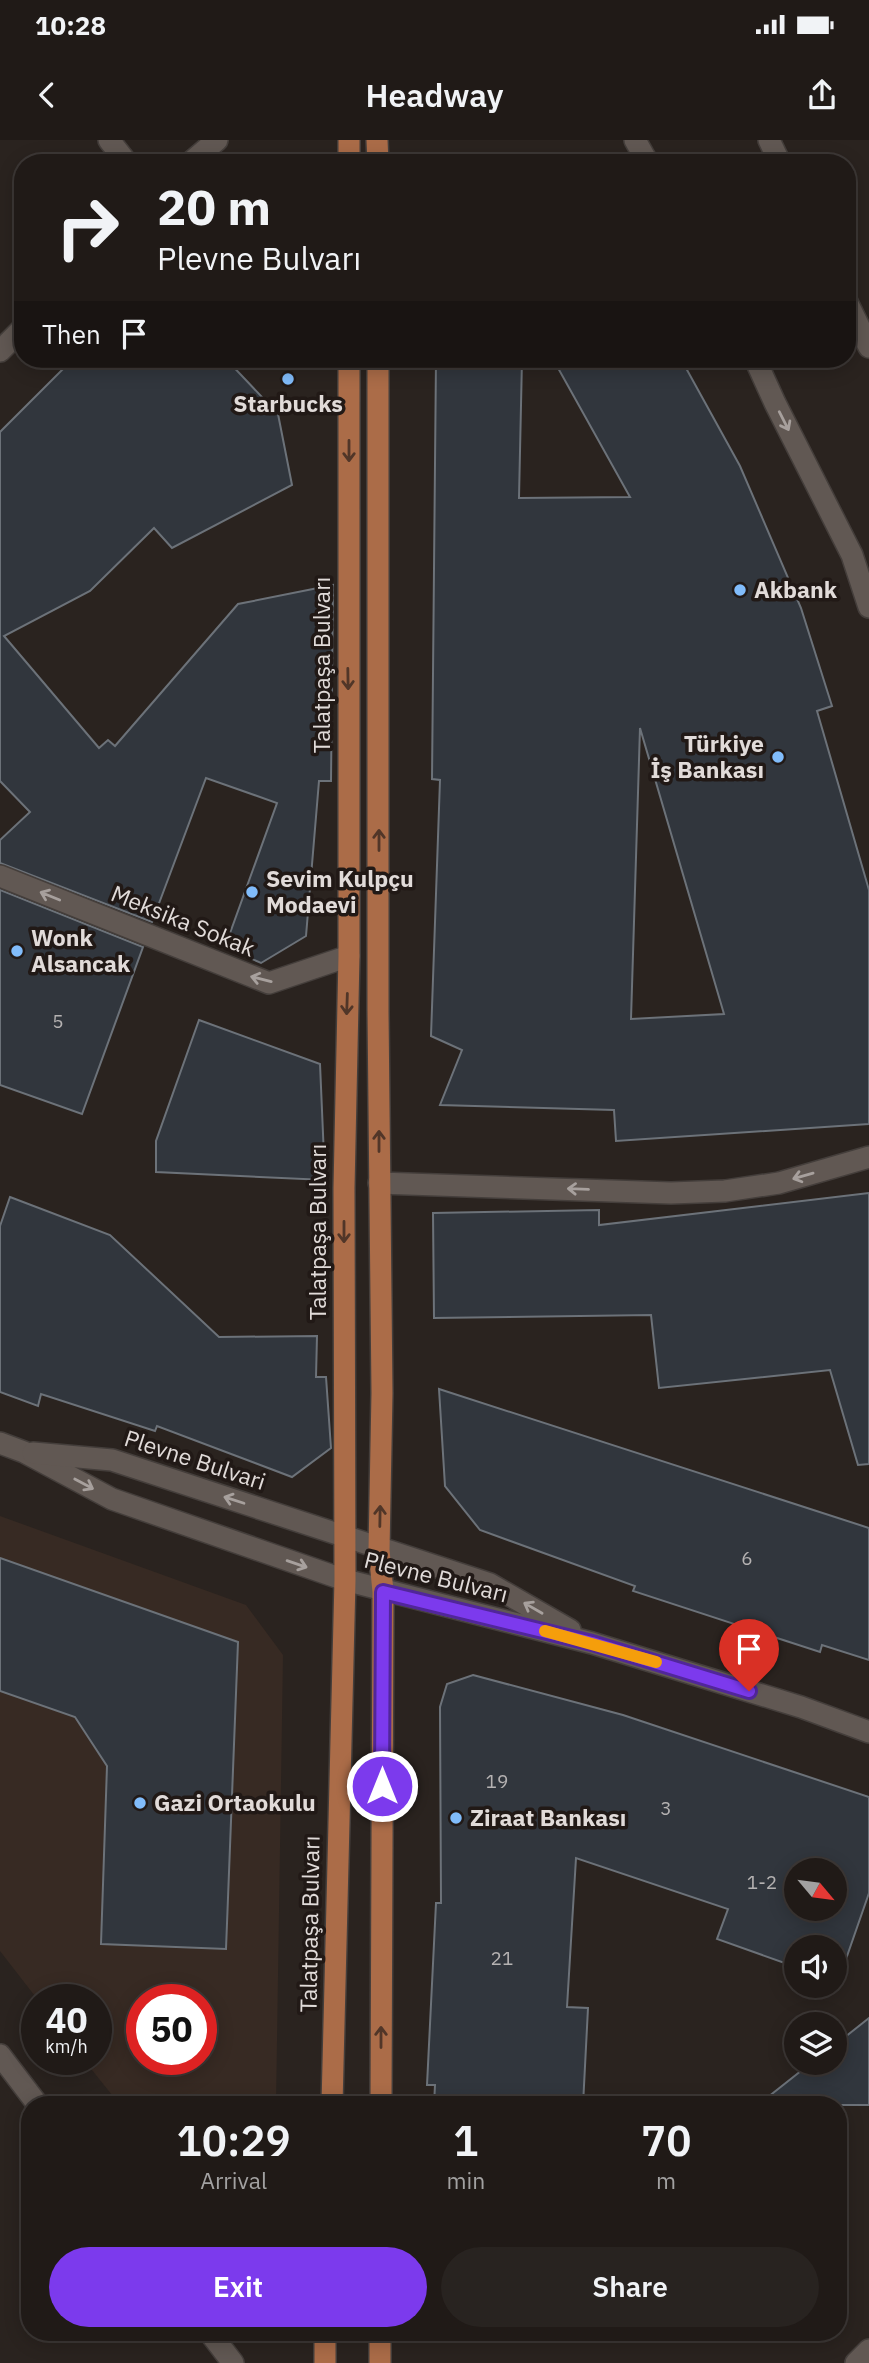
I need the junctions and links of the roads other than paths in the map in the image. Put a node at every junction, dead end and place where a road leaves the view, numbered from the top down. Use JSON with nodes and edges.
{"nodes":[{"id":1,"x":109,"y":140,"type":"edge"},
{"id":2,"x":217,"y":140,"type":"edge"},
{"id":3,"x":120,"y":154,"type":"edge"},
{"id":4,"x":201,"y":154,"type":"edge"},
{"id":5,"x":856,"y":320,"type":"edge"},
{"id":6,"x":14,"y":337,"type":"edge"},
{"id":7,"x":869,"y":347,"type":"edge"},
{"id":8,"x":0,"y":351,"type":"edge"},
{"id":9,"x":349,"y":368,"type":"edge"},
{"id":10,"x":378,"y":368,"type":"edge"},
{"id":11,"x":759,"y":368,"type":"edge"},
{"id":12,"x":869,"y":607,"type":"edge"},
{"id":13,"x":0,"y":876,"type":"edge"},
{"id":14,"x":349,"y":956,"type":"junction"},
{"id":15,"x":869,"y":1157,"type":"edge"},
{"id":16,"x":379,"y":1183,"type":"junction"},
{"id":17,"x":0,"y":1443,"type":"edge"},
{"id":18,"x":24,"y":1452,"type":"junction"},
{"id":19,"x":346,"y":1537,"type":"junction"},
{"id":20,"x":379,"y":1550,"type":"junction"},
{"id":21,"x":345,"y":1580,"type":"junction"},
{"id":22,"x":383,"y":1592,"type":"junction"},
{"id":23,"x":592,"y":1643,"type":"junction"},
{"id":24,"x":869,"y":1732,"type":"edge"},
{"id":25,"x":0,"y":2055,"type":"edge"},
{"id":26,"x":31,"y":2096,"type":"edge"},
{"id":27,"x":332,"y":2096,"type":"edge"},
{"id":28,"x":381,"y":2096,"type":"edge"},
{"id":29,"x":216,"y":2341,"type":"edge"},
{"id":30,"x":326,"y":2341,"type":"edge"},
{"id":31,"x":380,"y":2341,"type":"edge"},
{"id":32,"x":869,"y":2350,"type":"edge"},
{"id":33,"x":233,"y":2363,"type":"edge"},
{"id":34,"x":325,"y":2363,"type":"edge"},
{"id":35,"x":380,"y":2363,"type":"edge"},
{"id":36,"x":856,"y":2363,"type":"edge"}],
"edges":[{"from":1,"to":3,"type":"street"},
{"from":2,"to":4,"type":"street"},
{"from":5,"to":7,"type":"street"},
{"from":6,"to":8,"type":"street"},
{"from":9,"to":14,"type":"main road","name":"Talatpaşa Bulvarı","one_way":true},
{"from":16,"to":10,"type":"main road","one_way":true},
{"from":11,"to":12,"type":"street","one_way":true},
{"from":14,"to":13,"type":"street","name":"Meksika Sokak","one_way":true},
{"from":14,"to":19,"type":"main road","name":"Talatpaşa Bulvarı","one_way":true},
{"from":15,"to":16,"type":"street","one_way":true},
{"from":20,"to":16,"type":"main road","one_way":true},
{"from":17,"to":18,"type":"street","name":"Plevne Bulvarı"},
{"from":19,"to":18,"type":"street","name":"Plevne Bulvari","one_way":true},
{"from":18,"to":21,"type":"street","name":"Plevne Bulvarı","one_way":true},
{"from":19,"to":20,"type":"street","name":"Plevne Bulvari"},
{"from":19,"to":21,"type":"main road","name":"Talatpaşa Bulvarı"},
{"from":20,"to":22,"type":"main road"},
{"from":23,"to":20,"type":"street","name":"Plevne Bulvari","one_way":true},
{"from":21,"to":22,"type":"street","name":"Plevne Bulvarı"},
{"from":21,"to":27,"type":"main road","name":"Talatpaşa Bulvarı"},
{"from":22,"to":23,"type":"street","name":"Plevne Bulvarı"},
{"from":28,"to":22,"type":"main road","one_way":true},
{"from":23,"to":24,"type":"street","name":"Plevne Bulvarı"},
{"from":25,"to":26,"type":"street"},
{"from":29,"to":33,"type":"street"},
{"from":30,"to":34,"type":"main road"},
{"from":31,"to":35,"type":"main road"},
{"from":32,"to":36,"type":"street"}]}
